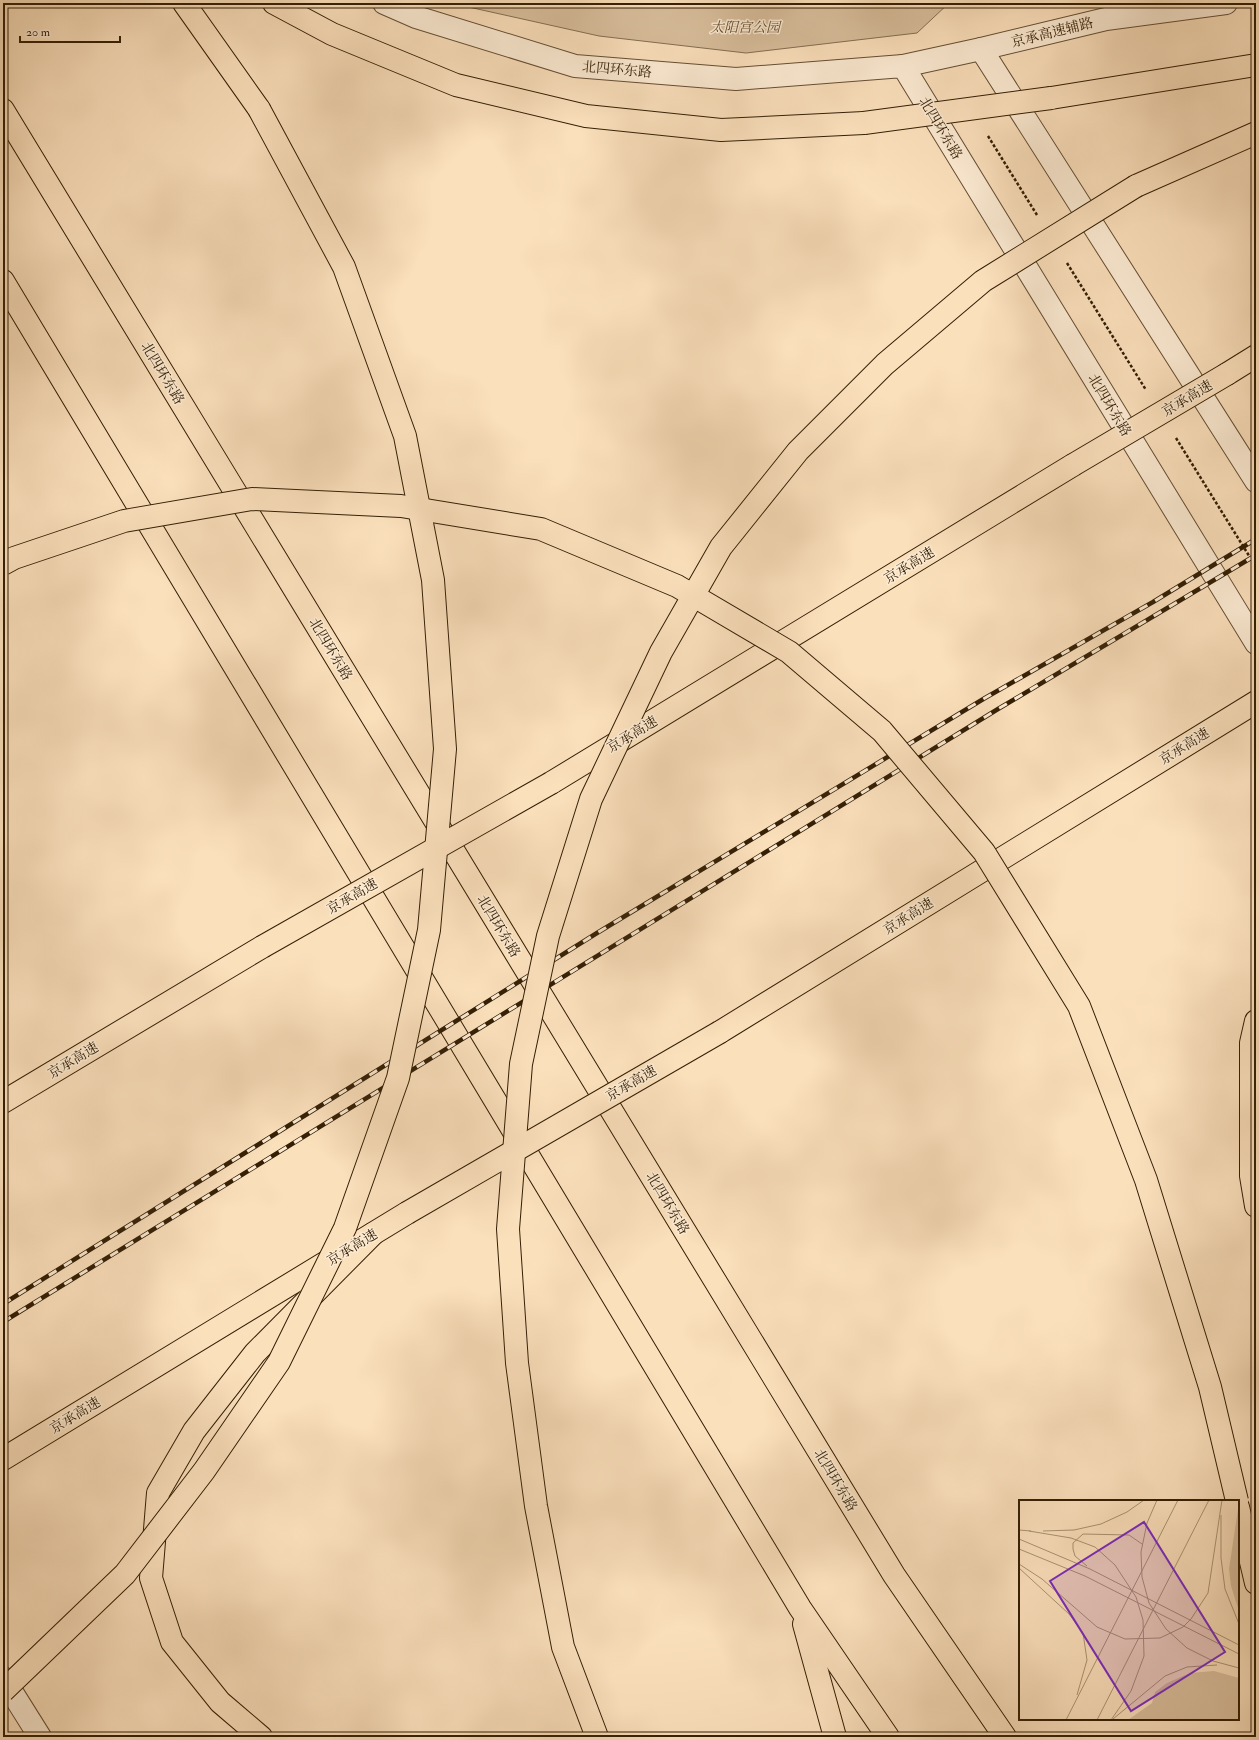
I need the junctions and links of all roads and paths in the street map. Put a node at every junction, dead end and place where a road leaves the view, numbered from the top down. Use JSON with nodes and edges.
{"nodes":[{"id":1,"x":184,"y":3,"type":"edge"},
{"id":2,"x":274,"y":3,"type":"edge"},
{"id":3,"x":384,"y":3,"type":"edge"},
{"id":4,"x":1226,"y":3,"type":"edge"},
{"id":5,"x":981,"y":49,"type":"junction"},
{"id":6,"x":1256,"y":65,"type":"edge"},
{"id":7,"x":903,"y":66,"type":"junction"},
{"id":8,"x":3,"y":110,"type":"edge"},
{"id":9,"x":984,"y":129,"type":"dead end"},
{"id":10,"x":1256,"y":133,"type":"edge"},
{"id":11,"x":1038,"y":217,"type":"dead end"},
{"id":12,"x":1063,"y":257,"type":"dead end"},
{"id":13,"x":3,"y":281,"type":"edge"},
{"id":14,"x":1256,"y":356,"type":"edge"},
{"id":15,"x":1147,"y":392,"type":"dead end"},
{"id":16,"x":1172,"y":432,"type":"dead end"},
{"id":17,"x":1256,"y":481,"type":"edge"},
{"id":18,"x":3,"y":564,"type":"edge"},
{"id":19,"x":1256,"y":567,"type":"edge"},
{"id":20,"x":1256,"y":643,"type":"edge"},
{"id":21,"x":1256,"y":702,"type":"edge"},
{"id":22,"x":1256,"y":1021,"type":"edge"},
{"id":23,"x":3,"y":1102,"type":"edge"},
{"id":24,"x":1256,"y":1206,"type":"edge"},
{"id":25,"x":373,"y":1234,"type":"junction"},
{"id":26,"x":3,"y":1459,"type":"edge"},
{"id":27,"x":1237,"y":1500,"type":"edge"},
{"id":28,"x":1239,"y":1511,"type":"edge"},
{"id":29,"x":1256,"y":1583,"type":"edge"},
{"id":30,"x":800,"y":1608,"type":"junction"},
{"id":31,"x":3,"y":1678,"type":"edge"},
{"id":32,"x":3,"y":1691,"type":"edge"},
{"id":33,"x":40,"y":1737,"type":"edge"},
{"id":34,"x":261,"y":1737,"type":"edge"},
{"id":35,"x":597,"y":1737,"type":"edge"},
{"id":36,"x":835,"y":1737,"type":"edge"},
{"id":37,"x":888,"y":1737,"type":"edge"},
{"id":38,"x":1005,"y":1737,"type":"edge"}],
"edges":[{"from":1,"to":32,"type":"highway","bridge":true},
{"from":2,"to":6,"type":"highway","bridge":true},
{"from":3,"to":7,"type":"street","name":"北四环东路"},
{"from":4,"to":5,"type":"street","name":"京承高速辅路"},
{"from":5,"to":7,"type":"street","name":"京承高速辅路"},
{"from":5,"to":17,"type":"street"},
{"from":7,"to":20,"type":"street","name":"北四环东路"},
{"from":8,"to":38,"type":"highway","name":"北四环东路"},
{"from":9,"to":11,"type":"path"},
{"from":10,"to":35,"type":"highway","bridge":true},
{"from":12,"to":15,"type":"path"},
{"from":13,"to":30,"type":"highway"},
{"from":14,"to":23,"type":"highway","name":"京承高速","bridge":true},
{"from":16,"to":19,"type":"path"},
{"from":18,"to":27,"type":"highway","bridge":true},
{"from":21,"to":25,"type":"highway","name":"京承高速","bridge":true},
{"from":22,"to":24,"type":"highway"},
{"from":25,"to":26,"type":"highway","name":"京承高速"},
{"from":25,"to":34,"type":"highway"},
{"from":28,"to":29,"type":"highway"},
{"from":30,"to":36,"type":"highway"},
{"from":30,"to":37,"type":"highway"},
{"from":31,"to":33,"type":"street"}]}
